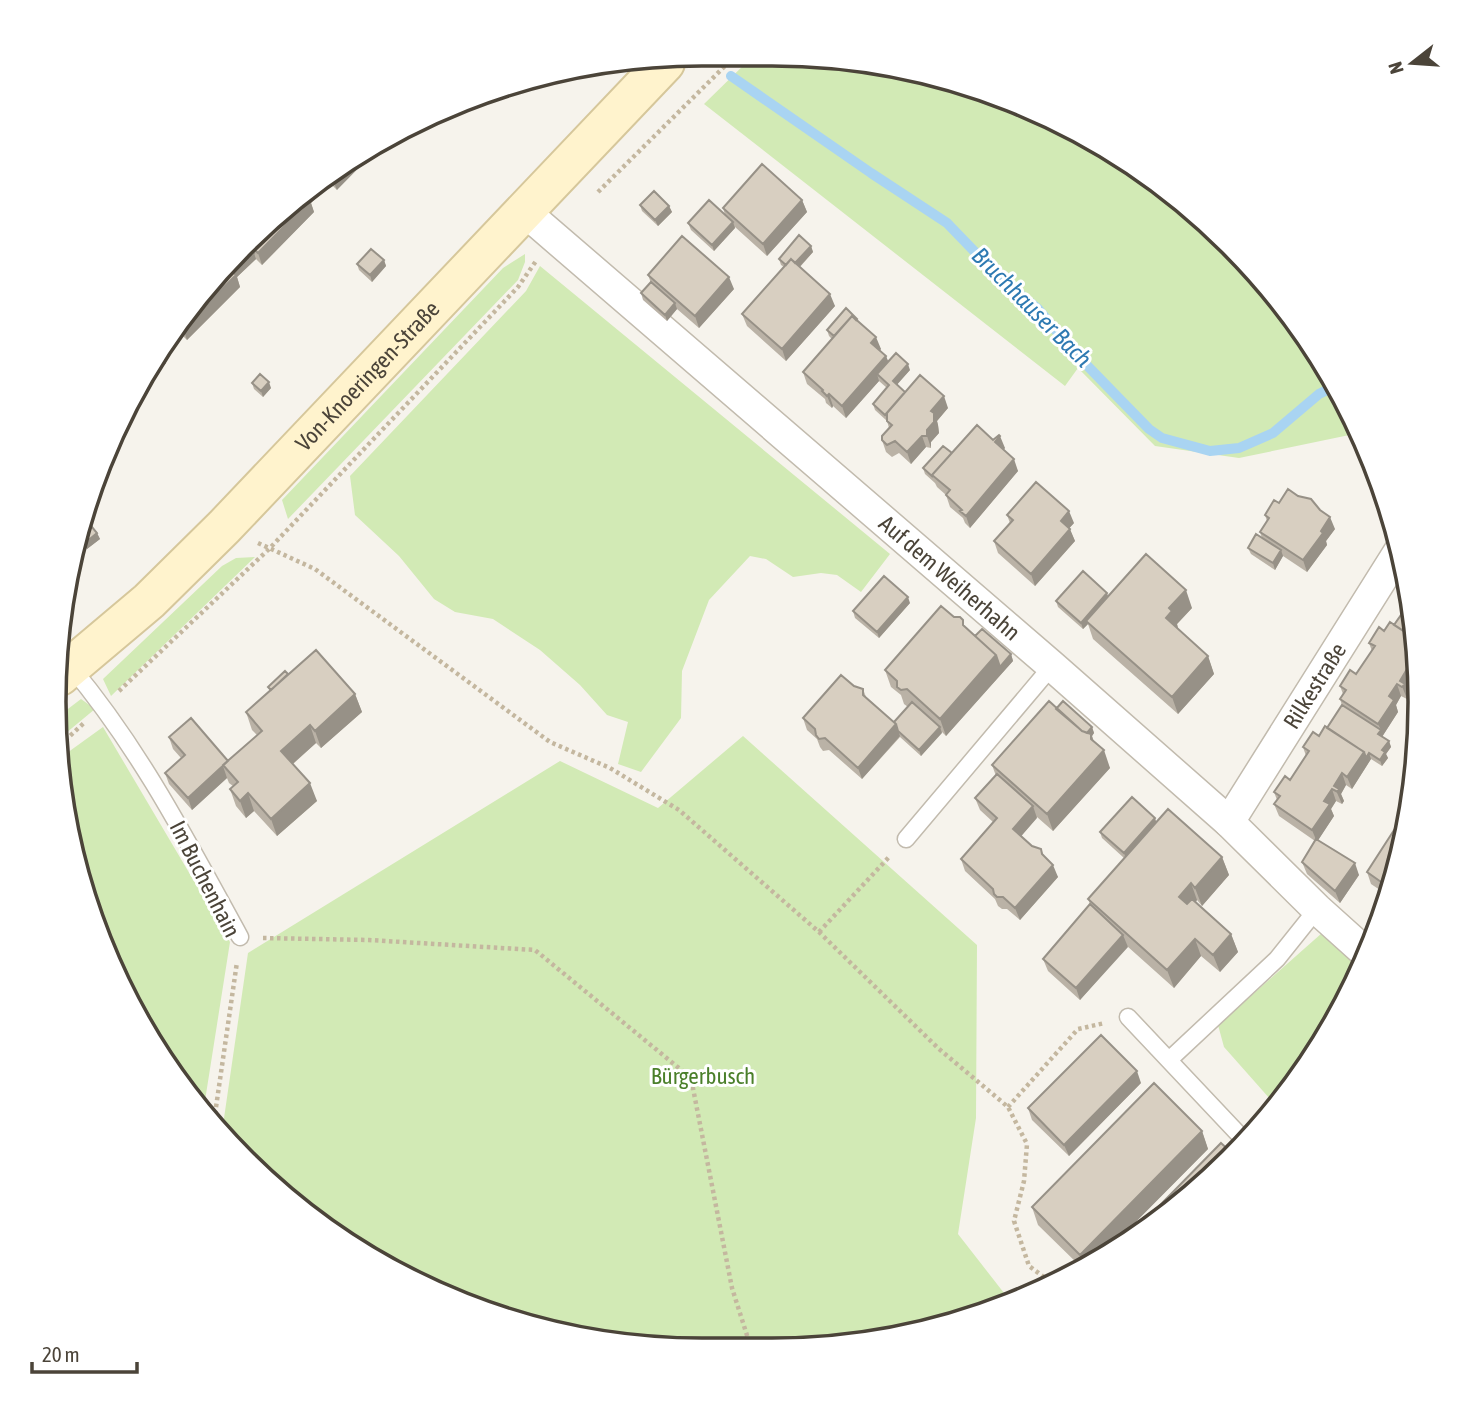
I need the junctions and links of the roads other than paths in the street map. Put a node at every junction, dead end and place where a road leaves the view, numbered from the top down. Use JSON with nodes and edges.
{"nodes":[{"id":1,"x":660,"y":68,"type":"edge"},
{"id":2,"x":524,"y":211,"type":"junction"},
{"id":3,"x":1392,"y":562,"type":"edge"},
{"id":4,"x":1052,"y":666,"type":"junction"},
{"id":5,"x":67,"y":671,"type":"edge"},
{"id":6,"x":67,"y":673,"type":"edge"},
{"id":7,"x":1230,"y":822,"type":"junction"},
{"id":8,"x":906,"y":839,"type":"road end"},
{"id":9,"x":1317,"y":909,"type":"junction"},
{"id":10,"x":240,"y":937,"type":"road end"},
{"id":11,"x":1359,"y":947,"type":"edge"},
{"id":12,"x":1128,"y":1017,"type":"road end"},
{"id":13,"x":1169,"y":1060,"type":"junction"},
{"id":14,"x":1238,"y":1134,"type":"edge"}],
"edges":[{"from":1,"to":2,"type":"main road","name":"Von-Knoeringen-Straße"},
{"from":2,"to":4,"type":"street","name":"Auf dem Weiherhahn"},
{"from":2,"to":5,"type":"main road","name":"Von-Knoeringen-Straße"},
{"from":3,"to":7,"type":"street","name":"Rilkestraße"},
{"from":4,"to":7,"type":"street","name":"Auf dem Weiherhahn"},
{"from":4,"to":8,"type":"lane"},
{"from":6,"to":10,"type":"lane","name":"Im Buchenhain"},
{"from":7,"to":9,"type":"street","name":"Auf dem Weiherhahn"},
{"from":9,"to":11,"type":"street","name":"Auf dem Weiherhahn"},
{"from":9,"to":13,"type":"lane"},
{"from":12,"to":13,"type":"lane"},
{"from":13,"to":14,"type":"lane"}]}
